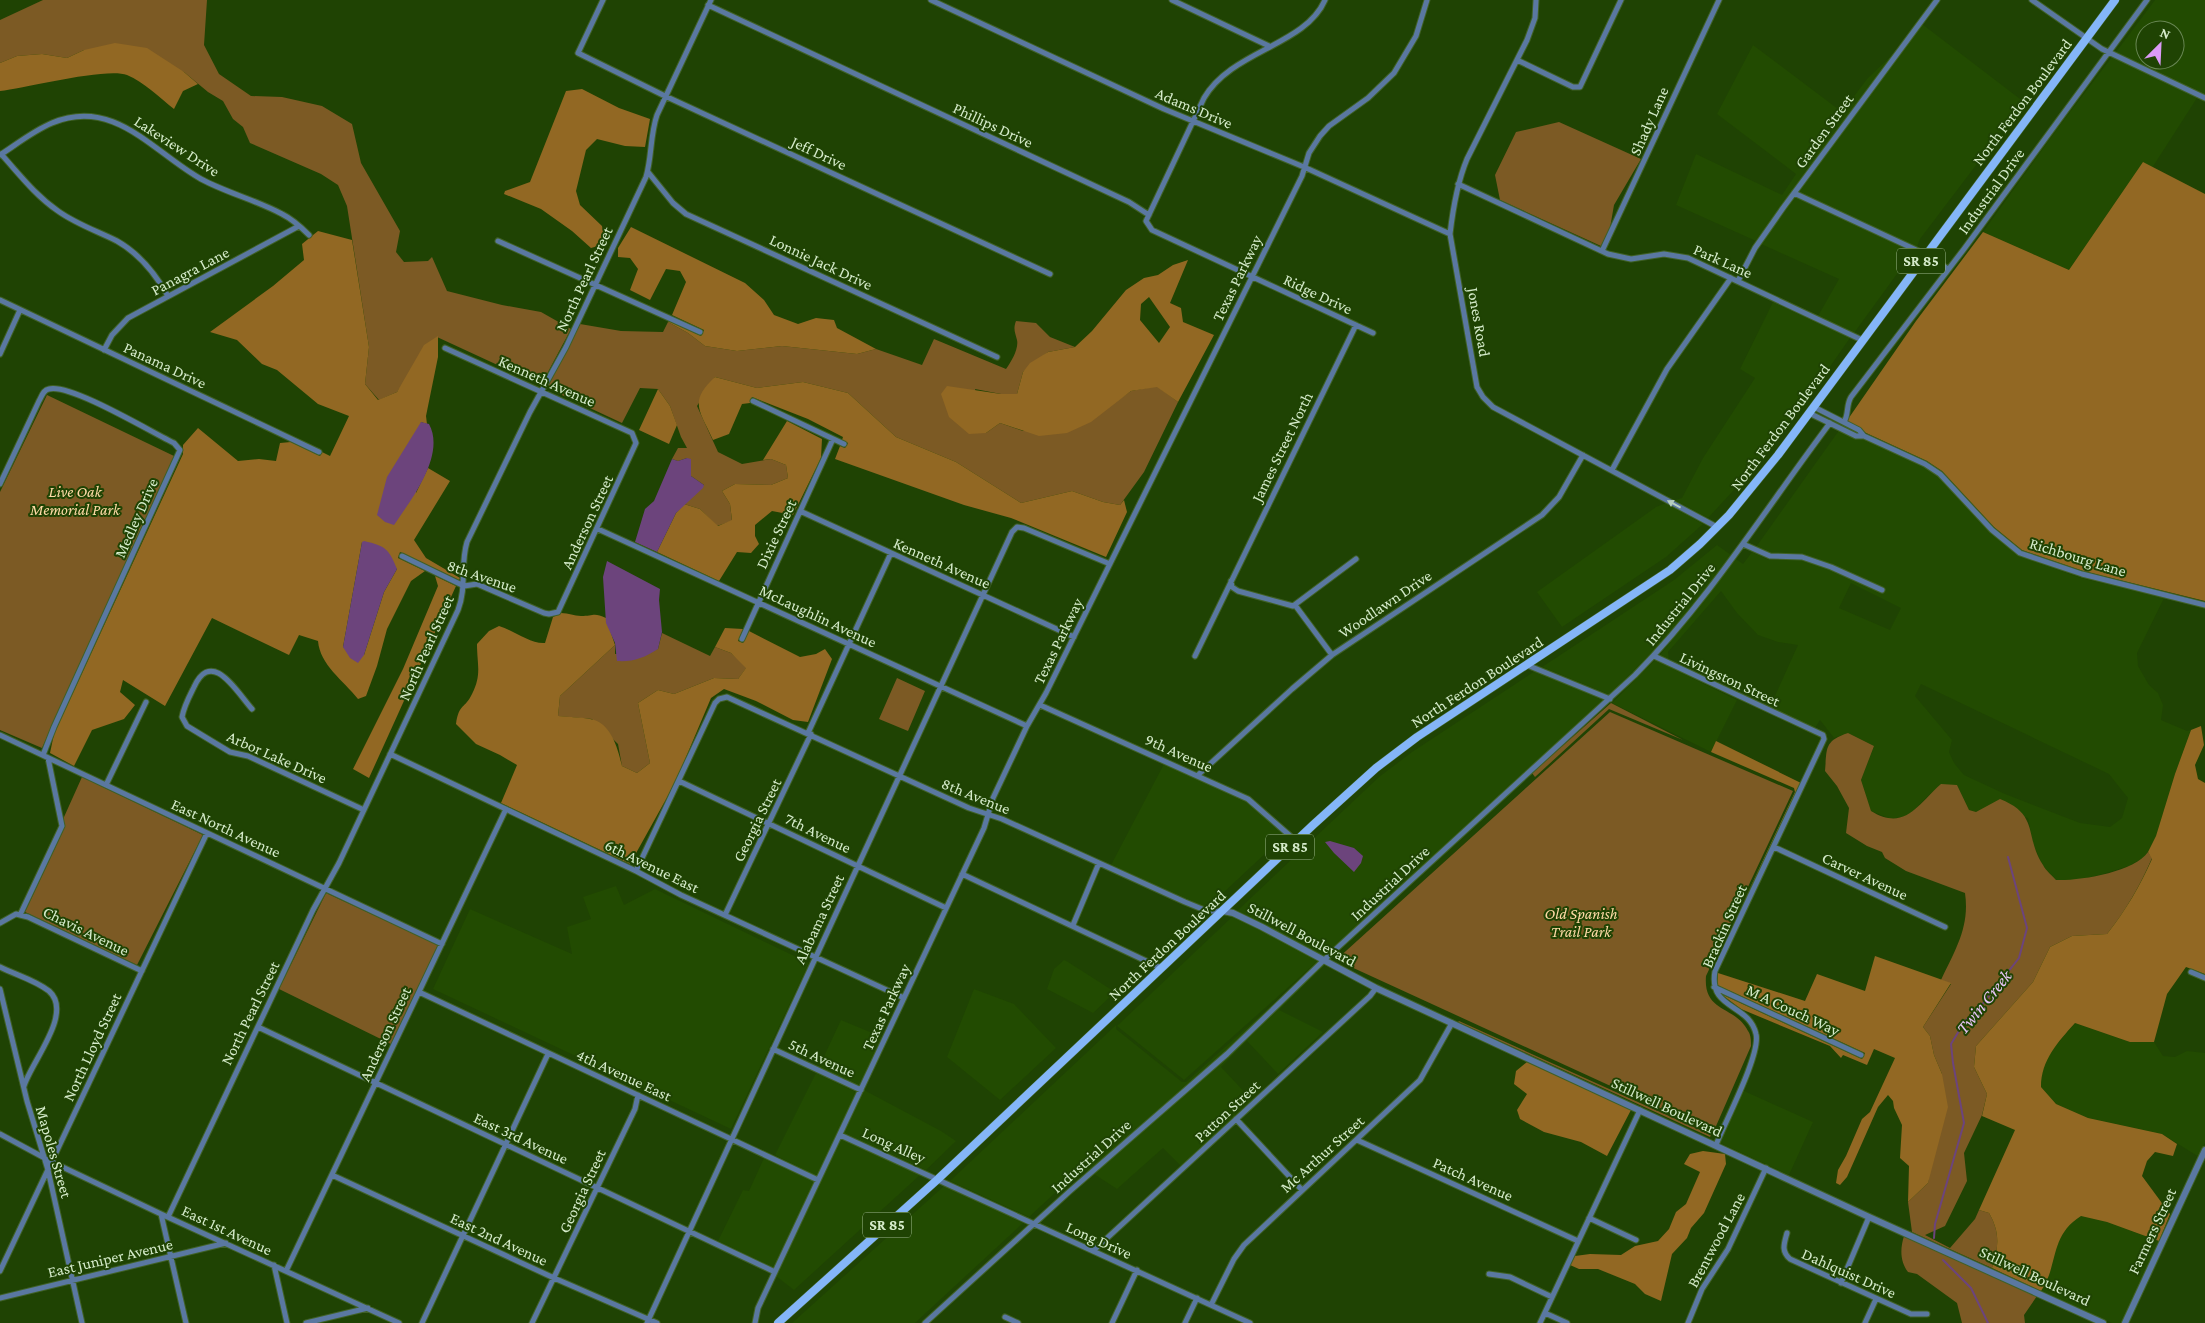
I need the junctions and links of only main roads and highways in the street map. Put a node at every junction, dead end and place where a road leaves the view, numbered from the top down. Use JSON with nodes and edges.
{"nodes":[{"id":1,"x":2115,"y":0,"type":"edge"},
{"id":2,"x":778,"y":1323,"type":"edge"}],
"edges":[{"from":1,"to":2,"type":"main road","name":"North Ferdon Boulevard","number":"SR 85"}]}
